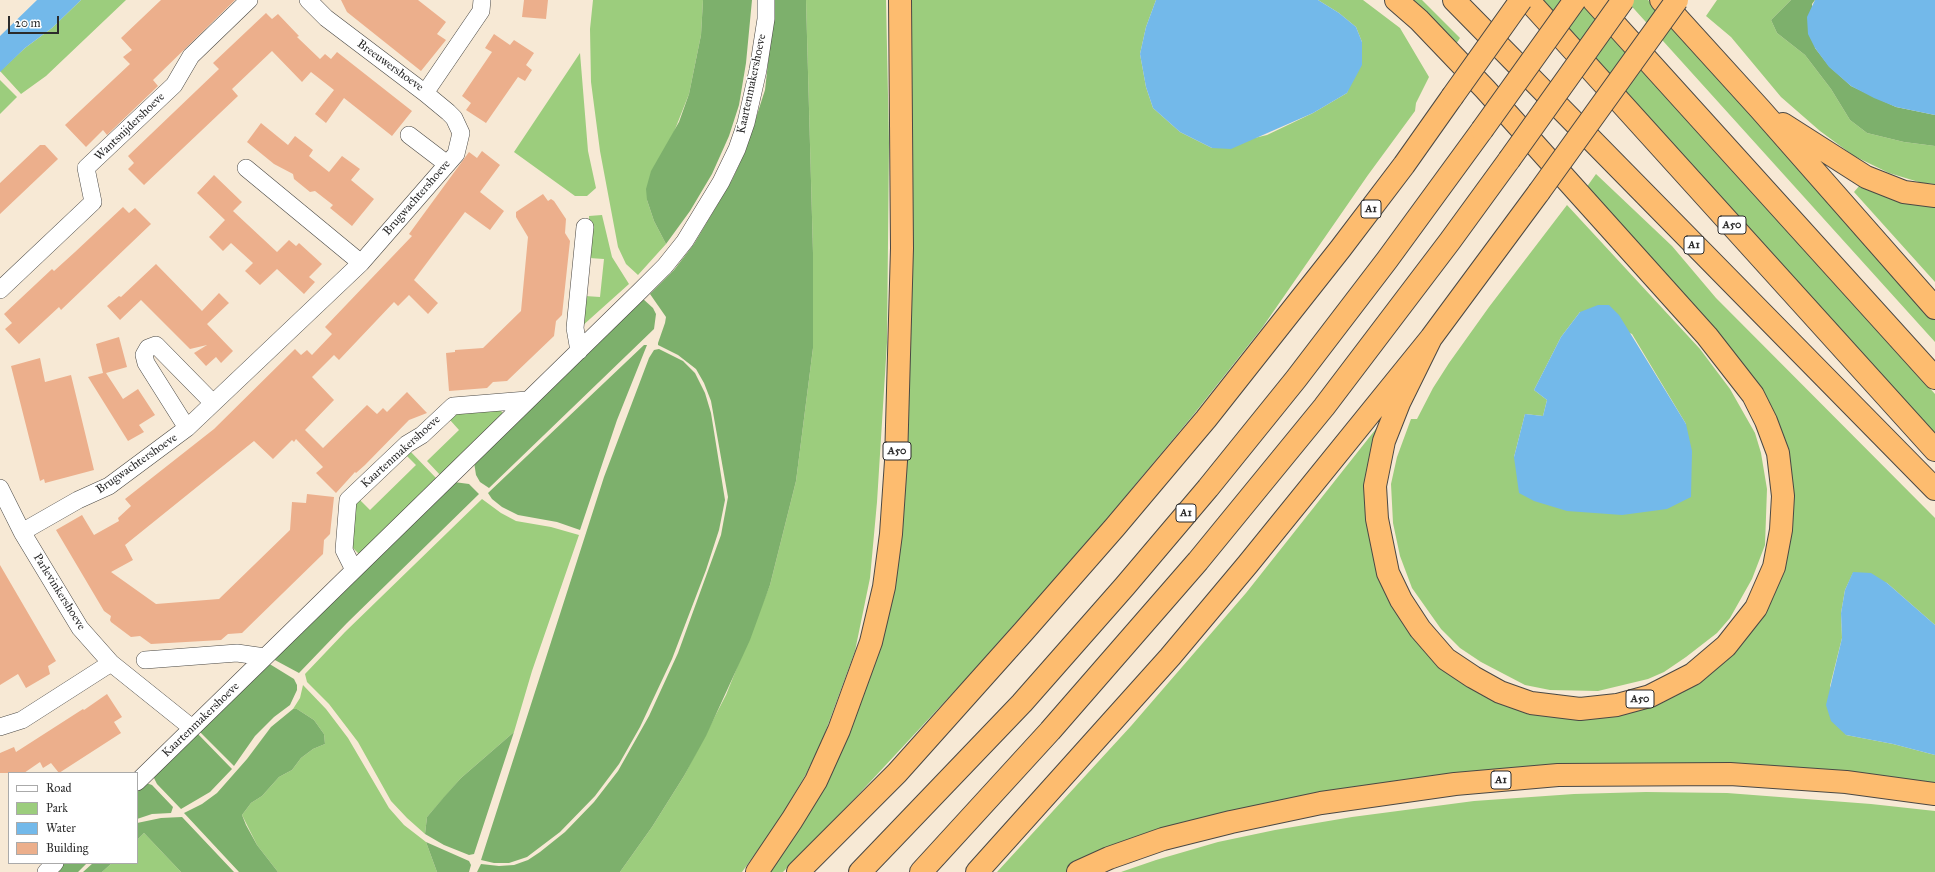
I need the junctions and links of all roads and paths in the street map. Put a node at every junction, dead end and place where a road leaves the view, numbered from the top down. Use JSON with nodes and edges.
{"nodes":[{"id":1,"x":249,"y":0,"type":"edge"},
{"id":2,"x":308,"y":0,"type":"edge"},
{"id":3,"x":482,"y":0,"type":"edge"},
{"id":4,"x":766,"y":0,"type":"edge"},
{"id":5,"x":900,"y":0,"type":"edge"},
{"id":6,"x":1396,"y":0,"type":"edge"},
{"id":7,"x":1454,"y":0,"type":"edge"},
{"id":8,"x":1521,"y":0,"type":"edge"},
{"id":9,"x":1528,"y":0,"type":"edge"},
{"id":10,"x":1575,"y":0,"type":"edge"},
{"id":11,"x":1593,"y":0,"type":"edge"},
{"id":12,"x":1623,"y":0,"type":"edge"},
{"id":13,"x":1661,"y":0,"type":"edge"},
{"id":14,"x":1677,"y":0,"type":"edge"},
{"id":15,"x":425,"y":93,"type":"junction"},
{"id":16,"x":1760,"y":109,"type":"junction"},
{"id":17,"x":409,"y":135,"type":"dead end"},
{"id":18,"x":447,"y":164,"type":"junction"},
{"id":19,"x":246,"y":168,"type":"dead end"},
{"id":20,"x":1935,"y":196,"type":"edge"},
{"id":21,"x":585,"y":227,"type":"dead end"},
{"id":22,"x":361,"y":263,"type":"junction"},
{"id":23,"x":0,"y":290,"type":"edge"},
{"id":24,"x":1935,"y":308,"type":"edge"},
{"id":25,"x":1431,"y":338,"type":"junction"},
{"id":26,"x":579,"y":351,"type":"junction"},
{"id":27,"x":1935,"y":378,"type":"edge"},
{"id":28,"x":528,"y":400,"type":"junction"},
{"id":29,"x":213,"y":403,"type":"junction"},
{"id":30,"x":188,"y":428,"type":"junction"},
{"id":31,"x":1935,"y":450,"type":"edge"},
{"id":32,"x":0,"y":488,"type":"edge"},
{"id":33,"x":1935,"y":489,"type":"edge"},
{"id":34,"x":22,"y":532,"type":"junction"},
{"id":35,"x":354,"y":570,"type":"junction"},
{"id":36,"x":265,"y":657,"type":"junction"},
{"id":37,"x":145,"y":660,"type":"dead end"},
{"id":38,"x":111,"y":663,"type":"junction"},
{"id":39,"x":0,"y":727,"type":"edge"},
{"id":40,"x":192,"y":728,"type":"junction"},
{"id":41,"x":138,"y":781,"type":"edge"},
{"id":42,"x":1935,"y":794,"type":"edge"},
{"id":43,"x":54,"y":864,"type":"edge"},
{"id":44,"x":46,"y":872,"type":"edge"},
{"id":45,"x":756,"y":872,"type":"edge"},
{"id":46,"x":798,"y":872,"type":"edge"},
{"id":47,"x":860,"y":872,"type":"edge"},
{"id":48,"x":922,"y":872,"type":"edge"},
{"id":49,"x":977,"y":872,"type":"edge"},
{"id":50,"x":1078,"y":872,"type":"edge"}],
"edges":[{"from":1,"to":23,"type":"street","name":"Wantsnijdershoeve"},
{"from":2,"to":15,"type":"street","name":"Breeuwershoeve"},
{"from":3,"to":15,"type":"street","name":"Breeuwershoeve"},
{"from":4,"to":26,"type":"street","name":"Kaartenmakershoeve"},
{"from":5,"to":45,"type":"highway","number":"A50"},
{"from":6,"to":25,"type":"highway","number":"A50"},
{"from":7,"to":33,"type":"highway","number":"A1"},
{"from":8,"to":46,"type":"highway","number":"A1","bridge":true},
{"from":9,"to":31,"type":"highway","number":"A50"},
{"from":10,"to":47,"type":"highway","number":"A1","bridge":true},
{"from":11,"to":27,"type":"highway"},
{"from":12,"to":48,"type":"highway","bridge":true},
{"from":13,"to":16,"type":"highway"},
{"from":14,"to":25,"type":"highway","bridge":true},
{"from":15,"to":18,"type":"street","name":"Brugwachtershoeve"},
{"from":16,"to":20,"type":"highway"},
{"from":16,"to":24,"type":"highway"},
{"from":17,"to":18,"type":"street"},
{"from":18,"to":22,"type":"street","name":"Brugwachtershoeve"},
{"from":19,"to":22,"type":"street"},
{"from":21,"to":26,"type":"street"},
{"from":22,"to":29,"type":"street","name":"Brugwachtershoeve"},
{"from":25,"to":49,"type":"highway"},
{"from":26,"to":28,"type":"street","name":"Kaartenmakershoeve"},
{"from":28,"to":35,"type":"street","name":"Kaartenmakershoeve"},
{"from":28,"to":35,"type":"street","name":"Kaartenmakershoeve"},
{"from":29,"to":30,"type":"street","name":"Brugwachtershoeve"},
{"from":29,"to":30,"type":"street","name":"Brugwachtershoeve"},
{"from":30,"to":34,"type":"street","name":"Brugwachtershoeve"},
{"from":32,"to":34,"type":"street","name":"Parlevinkershoeve"},
{"from":34,"to":38,"type":"street","name":"Parlevinkershoeve"},
{"from":35,"to":36,"type":"street","name":"Kaartenmakershoeve"},
{"from":36,"to":37,"type":"street"},
{"from":36,"to":40,"type":"street","name":"Kaartenmakershoeve"},
{"from":38,"to":39,"type":"street"},
{"from":38,"to":40,"type":"street","name":"Parlevinkershoeve"},
{"from":40,"to":41,"type":"street","name":"Kaartenmakershoeve"},
{"from":42,"to":50,"type":"highway","number":"A1"},
{"from":43,"to":44,"type":"street"}]}
